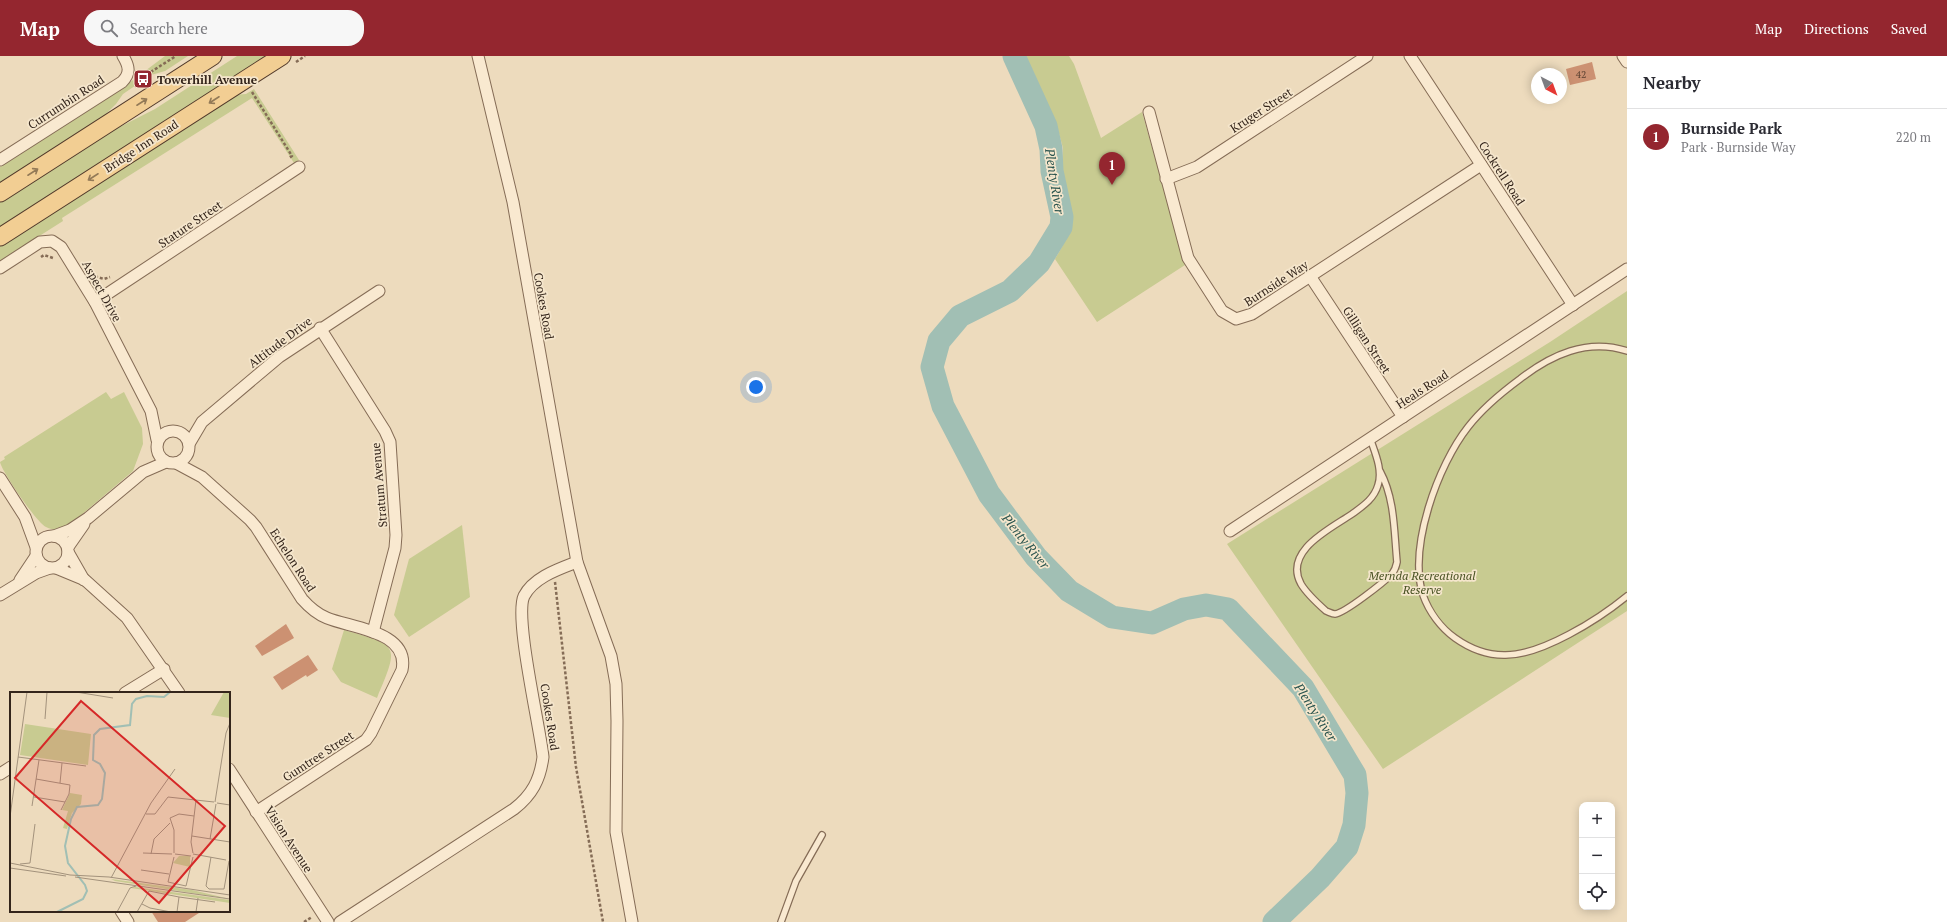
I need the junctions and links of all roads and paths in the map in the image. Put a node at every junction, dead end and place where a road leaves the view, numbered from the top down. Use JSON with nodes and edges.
{"nodes":[{"id":1,"x":123,"y":56,"type":"edge"},
{"id":2,"x":213,"y":56,"type":"edge"},
{"id":3,"x":282,"y":56,"type":"edge"},
{"id":4,"x":478,"y":56,"type":"edge"},
{"id":5,"x":1367,"y":56,"type":"edge"},
{"id":6,"x":1410,"y":56,"type":"edge"},
{"id":7,"x":1623,"y":56,"type":"edge"},
{"id":8,"x":1627,"y":62,"type":"edge"},
{"id":9,"x":252,"y":92,"type":"dead end"},
{"id":10,"x":1149,"y":112,"type":"dead end"},
{"id":11,"x":0,"y":160,"type":"edge"},
{"id":12,"x":286,"y":160,"type":"dead end"},
{"id":13,"x":1481,"y":165,"type":"junction"},
{"id":14,"x":299,"y":167,"type":"dead end"},
{"id":15,"x":1166,"y":178,"type":"junction"},
{"id":16,"x":0,"y":193,"type":"edge"},
{"id":17,"x":0,"y":237,"type":"edge"},
{"id":18,"x":37,"y":259,"type":"dead end"},
{"id":19,"x":56,"y":263,"type":"dead end"},
{"id":20,"x":0,"y":268,"type":"edge"},
{"id":21,"x":1627,"y":269,"type":"edge"},
{"id":22,"x":114,"y":274,"type":"dead end"},
{"id":23,"x":1310,"y":276,"type":"junction"},
{"id":24,"x":84,"y":282,"type":"junction"},
{"id":25,"x":378,"y":291,"type":"dead end"},
{"id":26,"x":95,"y":302,"type":"junction"},
{"id":27,"x":1573,"y":305,"type":"junction"},
{"id":28,"x":320,"y":328,"type":"junction"},
{"id":29,"x":1627,"y":351,"type":"edge"},
{"id":30,"x":151,"y":411,"type":"junction"},
{"id":31,"x":1403,"y":417,"type":"junction"},
{"id":32,"x":202,"y":422,"type":"junction"},
{"id":33,"x":174,"y":431,"type":"junction"},
{"id":34,"x":1370,"y":438,"type":"junction"},
{"id":35,"x":157,"y":445,"type":"junction"},
{"id":36,"x":189,"y":448,"type":"junction"},
{"id":37,"x":171,"y":462,"type":"junction"},
{"id":38,"x":1380,"y":471,"type":"junction"},
{"id":39,"x":143,"y":472,"type":"junction"},
{"id":40,"x":202,"y":477,"type":"junction"},
{"id":41,"x":0,"y":478,"type":"edge"},
{"id":42,"x":25,"y":517,"type":"junction"},
{"id":43,"x":88,"y":518,"type":"junction"},
{"id":44,"x":1230,"y":531,"type":"dead end"},
{"id":45,"x":52,"y":536,"type":"junction"},
{"id":46,"x":68,"y":550,"type":"junction"},
{"id":47,"x":36,"y":551,"type":"junction"},
{"id":48,"x":577,"y":562,"type":"junction"},
{"id":49,"x":53,"y":568,"type":"junction"},
{"id":50,"x":554,"y":571,"type":"junction"},
{"id":51,"x":85,"y":580,"type":"junction"},
{"id":52,"x":19,"y":583,"type":"junction"},
{"id":53,"x":0,"y":595,"type":"edge"},
{"id":54,"x":1627,"y":596,"type":"edge"},
{"id":55,"x":374,"y":632,"type":"junction"},
{"id":56,"x":395,"y":646,"type":"joint"},
{"id":57,"x":164,"y":668,"type":"junction"},
{"id":58,"x":127,"y":692,"type":"edge"},
{"id":59,"x":178,"y":692,"type":"edge"},
{"id":60,"x":10,"y":768,"type":"edge"},
{"id":61,"x":230,"y":771,"type":"edge"},
{"id":62,"x":0,"y":774,"type":"edge"},
{"id":63,"x":256,"y":812,"type":"junction"},
{"id":64,"x":822,"y":835,"type":"dead end"},
{"id":65,"x":122,"y":912,"type":"edge"},
{"id":66,"x":128,"y":922,"type":"edge"},
{"id":67,"x":328,"y":922,"type":"edge"},
{"id":68,"x":340,"y":922,"type":"edge"},
{"id":69,"x":603,"y":922,"type":"edge"},
{"id":70,"x":632,"y":922,"type":"edge"},
{"id":71,"x":782,"y":922,"type":"edge"}],
"edges":[{"from":1,"to":11,"type":"street","name":"Currumbin Road"},
{"from":16,"to":2,"type":"main road","one_way":true},
{"from":3,"to":17,"type":"main road","name":"Bridge Inn Road","one_way":true},
{"from":4,"to":48,"type":"street","name":"Cookes Road"},
{"from":5,"to":15,"type":"street","name":"Kruger Street"},
{"from":6,"to":13,"type":"street","name":"Cockrell Road"},
{"from":7,"to":8,"type":"street"},
{"from":9,"to":12,"type":"path"},
{"from":10,"to":15,"type":"street","name":"Burnside Way"},
{"from":13,"to":23,"type":"street","name":"Burnside Way"},
{"from":13,"to":27,"type":"street","name":"Cockrell Road"},
{"from":14,"to":26,"type":"street","name":"Stature Street"},
{"from":15,"to":23,"type":"street","name":"Burnside Way"},
{"from":18,"to":19,"type":"path"},
{"from":20,"to":24,"type":"street","name":"Aspect Drive"},
{"from":21,"to":27,"type":"street","name":"Heals Road"},
{"from":22,"to":24,"type":"path"},
{"from":23,"to":31,"type":"street","name":"Gilligan Street"},
{"from":24,"to":26,"type":"street","name":"Aspect Drive"},
{"from":25,"to":28,"type":"street","name":"Altitude Drive"},
{"from":26,"to":30,"type":"street","name":"Aspect Drive"},
{"from":27,"to":31,"type":"street","name":"Heals Road"},
{"from":28,"to":32,"type":"street","name":"Altitude Drive"},
{"from":28,"to":55,"type":"street","name":"Stratum Avenue"},
{"from":29,"to":54,"type":"lane"},
{"from":30,"to":33,"type":"street","name":"Aspect Drive"},
{"from":30,"to":35,"type":"street","name":"Aspect Drive"},
{"from":31,"to":34,"type":"street","name":"Heals Road"},
{"from":32,"to":33,"type":"street","name":"Altitude Drive"},
{"from":32,"to":36,"type":"street","name":"Altitude Drive"},
{"from":33,"to":35,"type":"street"},
{"from":33,"to":36,"type":"street"},
{"from":34,"to":38,"type":"lane"},
{"from":34,"to":44,"type":"street","name":"Heals Road"},
{"from":35,"to":37,"type":"street"},
{"from":35,"to":39,"type":"street"},
{"from":36,"to":37,"type":"street"},
{"from":36,"to":40,"type":"street","name":"Echelon Road"},
{"from":37,"to":39,"type":"street"},
{"from":37,"to":40,"type":"street","name":"Echelon Road"},
{"from":38,"to":38,"type":"lane"},
{"from":39,"to":43,"type":"street"},
{"from":40,"to":55,"type":"street","name":"Echelon Road"},
{"from":41,"to":42,"type":"street"},
{"from":42,"to":45,"type":"street"},
{"from":42,"to":47,"type":"street"},
{"from":43,"to":45,"type":"street"},
{"from":43,"to":46,"type":"street"},
{"from":45,"to":46,"type":"street"},
{"from":45,"to":47,"type":"street"},
{"from":46,"to":49,"type":"street"},
{"from":46,"to":51,"type":"street"},
{"from":47,"to":49,"type":"street"},
{"from":47,"to":52,"type":"street"},
{"from":48,"to":50,"type":"street","name":"Cookes Road"},
{"from":48,"to":70,"type":"street","name":"Cookes Road"},
{"from":49,"to":51,"type":"street"},
{"from":49,"to":52,"type":"street"},
{"from":50,"to":68,"type":"street","name":"Cookes Road"},
{"from":50,"to":69,"type":"path"},
{"from":51,"to":57,"type":"street"},
{"from":52,"to":53,"type":"street"},
{"from":55,"to":56,"type":"street","name":"Echelon Road"},
{"from":56,"to":63,"type":"street","name":"Gumtree Street"},
{"from":57,"to":58,"type":"street"},
{"from":57,"to":59,"type":"street"},
{"from":60,"to":62,"type":"street"},
{"from":61,"to":63,"type":"street","name":"Vision Avenue"},
{"from":63,"to":67,"type":"street","name":"Vision Avenue"},
{"from":64,"to":71,"type":"lane"},
{"from":65,"to":66,"type":"street"}]}
